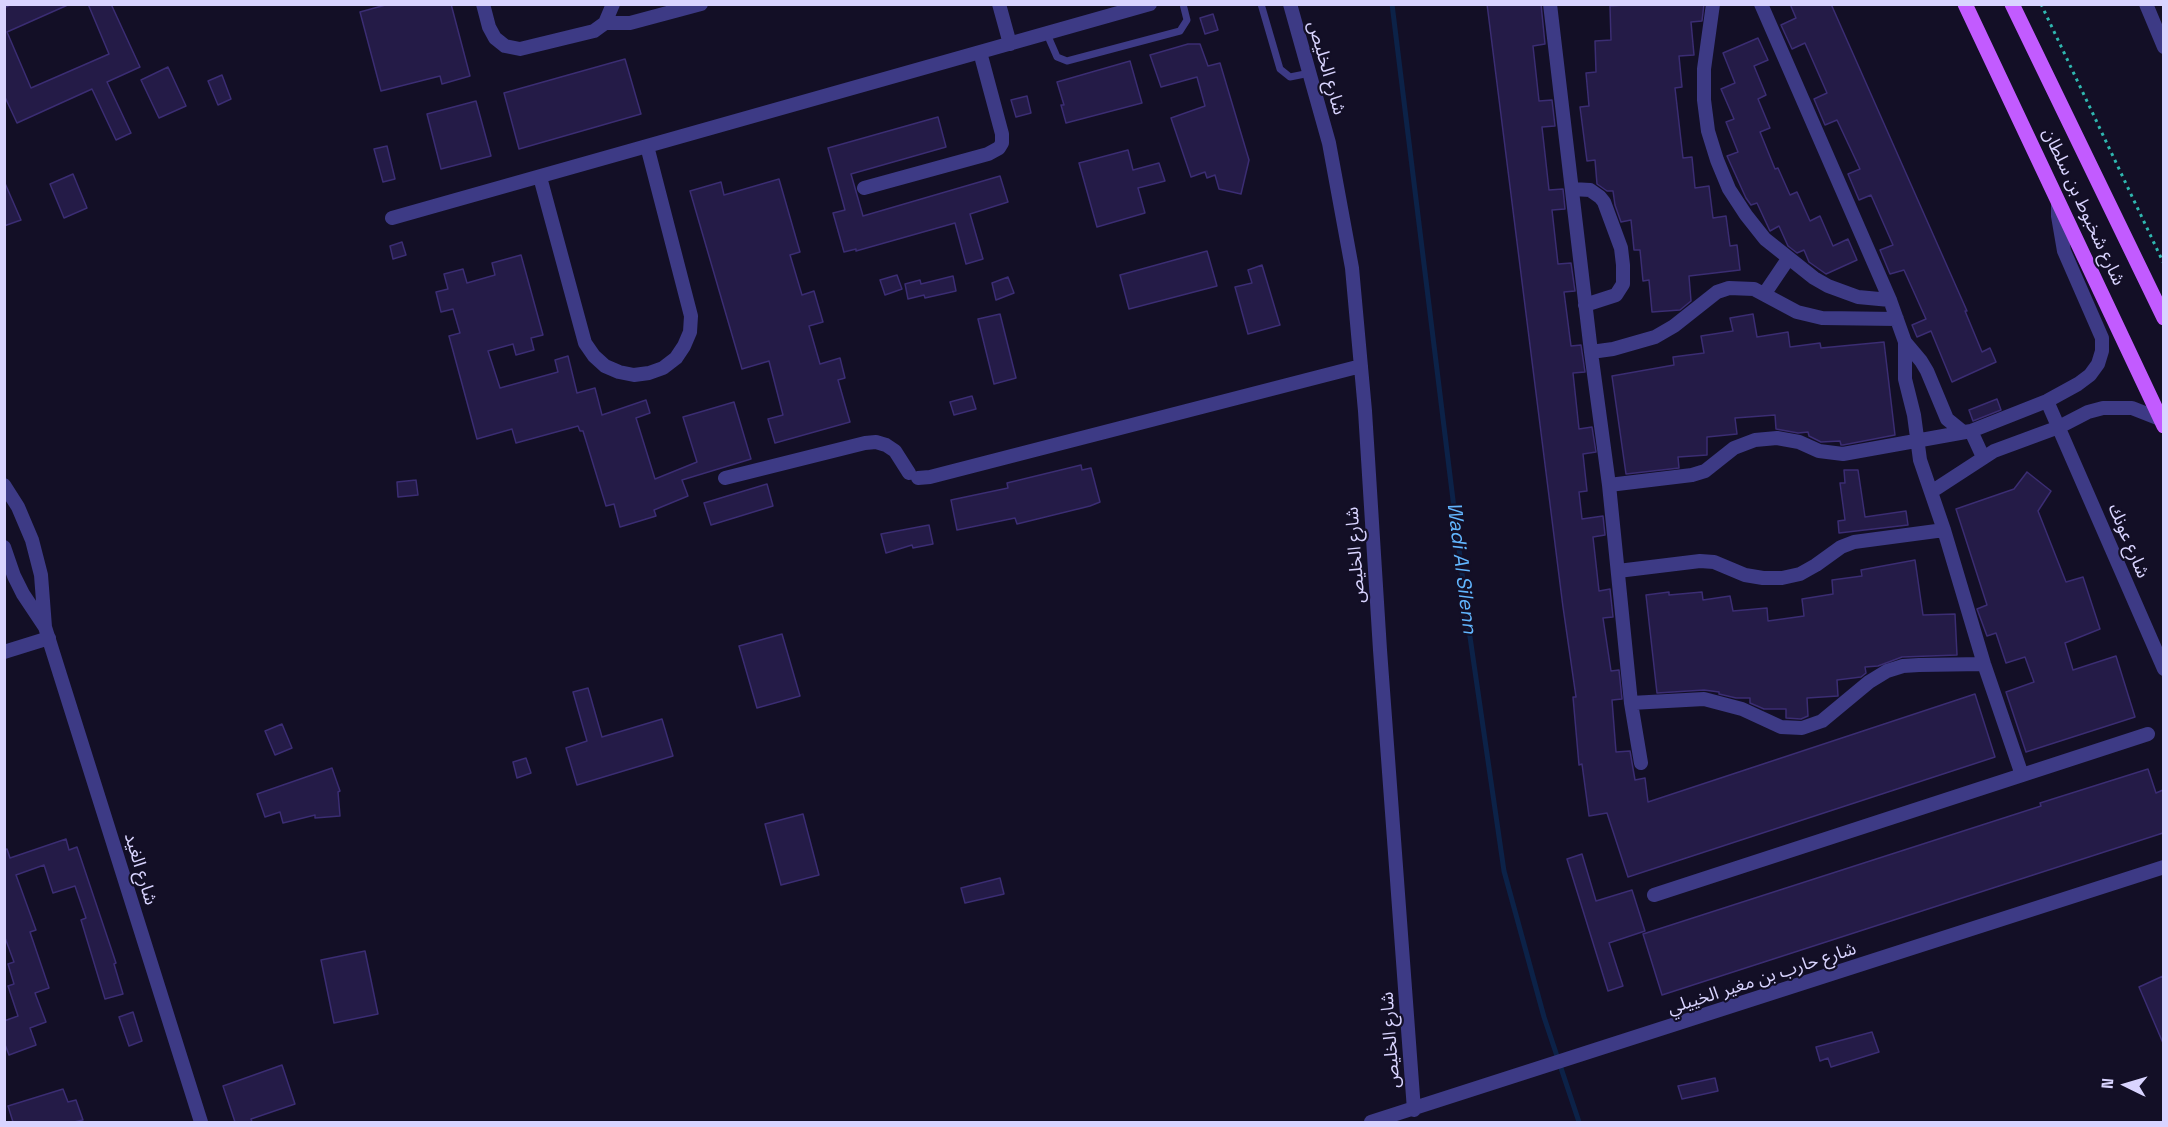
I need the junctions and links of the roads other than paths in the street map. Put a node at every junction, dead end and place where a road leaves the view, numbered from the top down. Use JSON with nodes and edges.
{"nodes":[{"id":1,"x":483,"y":4,"type":"edge"},
{"id":2,"x":613,"y":4,"type":"edge"},
{"id":3,"x":701,"y":4,"type":"edge"},
{"id":4,"x":999,"y":4,"type":"edge"},
{"id":5,"x":1150,"y":4,"type":"edge"},
{"id":6,"x":1183,"y":4,"type":"edge"},
{"id":7,"x":1261,"y":4,"type":"edge"},
{"id":8,"x":1290,"y":4,"type":"edge"},
{"id":9,"x":1550,"y":4,"type":"edge"},
{"id":10,"x":1713,"y":4,"type":"edge"},
{"id":11,"x":1761,"y":4,"type":"edge"},
{"id":12,"x":1965,"y":4,"type":"edge"},
{"id":13,"x":2012,"y":4,"type":"edge"},
{"id":14,"x":2022,"y":4,"type":"edge"},
{"id":15,"x":2146,"y":4,"type":"edge"},
{"id":16,"x":605,"y":22,"type":"junction"},
{"id":17,"x":1047,"y":33,"type":"junction"},
{"id":18,"x":2031,"y":42,"type":"junction"},
{"id":19,"x":1010,"y":44,"type":"junction"},
{"id":20,"x":2163,"y":47,"type":"edge"},
{"id":21,"x":980,"y":52,"type":"junction"},
{"id":22,"x":1310,"y":73,"type":"junction"},
{"id":23,"x":647,"y":147,"type":"junction"},
{"id":24,"x":540,"y":177,"type":"junction"},
{"id":25,"x":864,"y":188,"type":"dead end"},
{"id":26,"x":1572,"y":189,"type":"junction"},
{"id":27,"x":2058,"y":199,"type":"junction"},
{"id":28,"x":392,"y":218,"type":"dead end"},
{"id":29,"x":1788,"y":259,"type":"junction"},
{"id":30,"x":1765,"y":293,"type":"junction"},
{"id":31,"x":1890,"y":300,"type":"junction"},
{"id":32,"x":1585,"y":305,"type":"junction"},
{"id":33,"x":2163,"y":318,"type":"edge"},
{"id":34,"x":1897,"y":319,"type":"junction"},
{"id":35,"x":1905,"y":342,"type":"junction"},
{"id":36,"x":1591,"y":352,"type":"junction"},
{"id":37,"x":1361,"y":366,"type":"junction"},
{"id":38,"x":2047,"y":401,"type":"junction"},
{"id":39,"x":2162,"y":422,"type":"edge"},
{"id":40,"x":2059,"y":427,"type":"junction"},
{"id":41,"x":1967,"y":432,"type":"junction"},
{"id":42,"x":1917,"y":442,"type":"junction"},
{"id":43,"x":1983,"y":457,"type":"junction"},
{"id":44,"x":725,"y":478,"type":"dead end"},
{"id":45,"x":4,"y":485,"type":"edge"},
{"id":46,"x":1609,"y":485,"type":"junction"},
{"id":47,"x":1931,"y":492,"type":"junction"},
{"id":48,"x":1944,"y":530,"type":"junction"},
{"id":49,"x":4,"y":547,"type":"edge"},
{"id":50,"x":1618,"y":571,"type":"junction"},
{"id":51,"x":47,"y":633,"type":"junction"},
{"id":52,"x":4,"y":652,"type":"edge"},
{"id":53,"x":1984,"y":664,"type":"junction"},
{"id":54,"x":2163,"y":669,"type":"edge"},
{"id":55,"x":1631,"y":703,"type":"junction"},
{"id":56,"x":2148,"y":734,"type":"dead end"},
{"id":57,"x":1641,"y":763,"type":"dead end"},
{"id":58,"x":2022,"y":775,"type":"junction"},
{"id":59,"x":2163,"y":867,"type":"edge"},
{"id":60,"x":1654,"y":895,"type":"dead end"},
{"id":61,"x":1414,"y":1110,"type":"junction"},
{"id":62,"x":201,"y":1122,"type":"edge"},
{"id":63,"x":1371,"y":1122,"type":"edge"}],
"edges":[{"from":1,"to":16,"type":"street"},
{"from":2,"to":16,"type":"street"},
{"from":3,"to":16,"type":"street"},
{"from":4,"to":19,"type":"street"},
{"from":5,"to":17,"type":"street"},
{"from":6,"to":17,"type":"lane"},
{"from":7,"to":22,"type":"lane"},
{"from":8,"to":22,"type":"street","name":"شارع الخليص"},
{"from":9,"to":26,"type":"street"},
{"from":10,"to":29,"type":"street"},
{"from":11,"to":31,"type":"street"},
{"from":12,"to":27,"type":"main road","name":"شارع شخبوط بن سلطان"},
{"from":13,"to":18,"type":"main road","name":"شارع شخبوط بن سلطان"},
{"from":14,"to":18,"type":"main road"},
{"from":15,"to":20,"type":"street"},
{"from":17,"to":19,"type":"street"},
{"from":18,"to":33,"type":"main road","name":"شارع شخبوط بن سلطان"},
{"from":19,"to":21,"type":"street"},
{"from":21,"to":23,"type":"street"},
{"from":21,"to":25,"type":"street"},
{"from":22,"to":37,"type":"street","name":"شارع الخليص"},
{"from":23,"to":24,"type":"street"},
{"from":23,"to":24,"type":"street"},
{"from":24,"to":28,"type":"street"},
{"from":26,"to":32,"type":"street"},
{"from":26,"to":32,"type":"street"},
{"from":27,"to":38,"type":"street"},
{"from":27,"to":39,"type":"main road","name":"شارع شخبوط بن سلطان"},
{"from":29,"to":30,"type":"street"},
{"from":29,"to":31,"type":"street"},
{"from":30,"to":34,"type":"street"},
{"from":30,"to":36,"type":"street"},
{"from":31,"to":34,"type":"street"},
{"from":32,"to":36,"type":"street"},
{"from":34,"to":35,"type":"street"},
{"from":35,"to":41,"type":"street"},
{"from":35,"to":42,"type":"street"},
{"from":36,"to":46,"type":"street"},
{"from":37,"to":44,"type":"street"},
{"from":37,"to":61,"type":"street","name":"شارع الخليص"},
{"from":38,"to":40,"type":"street","name":"شارع عونك"},
{"from":38,"to":41,"type":"street"},
{"from":39,"to":40,"type":"street"},
{"from":40,"to":43,"type":"street"},
{"from":40,"to":54,"type":"street","name":"شارع عونك"},
{"from":41,"to":42,"type":"street"},
{"from":41,"to":43,"type":"street"},
{"from":42,"to":46,"type":"street"},
{"from":42,"to":47,"type":"street"},
{"from":43,"to":47,"type":"street"},
{"from":45,"to":51,"type":"street","name":"شارع الغيد"},
{"from":46,"to":50,"type":"street"},
{"from":47,"to":48,"type":"street"},
{"from":48,"to":50,"type":"street"},
{"from":48,"to":53,"type":"street"},
{"from":49,"to":51,"type":"street","name":"شارع الغيد"},
{"from":50,"to":55,"type":"street"},
{"from":51,"to":52,"type":"street"},
{"from":51,"to":62,"type":"street","name":"شارع الغيد"},
{"from":53,"to":55,"type":"street"},
{"from":53,"to":58,"type":"street"},
{"from":55,"to":57,"type":"street"},
{"from":56,"to":58,"type":"street"},
{"from":58,"to":60,"type":"street"},
{"from":59,"to":61,"type":"street","name":"شارع حارب بن مغير الخييلي"},
{"from":61,"to":63,"type":"street","name":"شارع حارب بن مغير الخييلي"}]}
